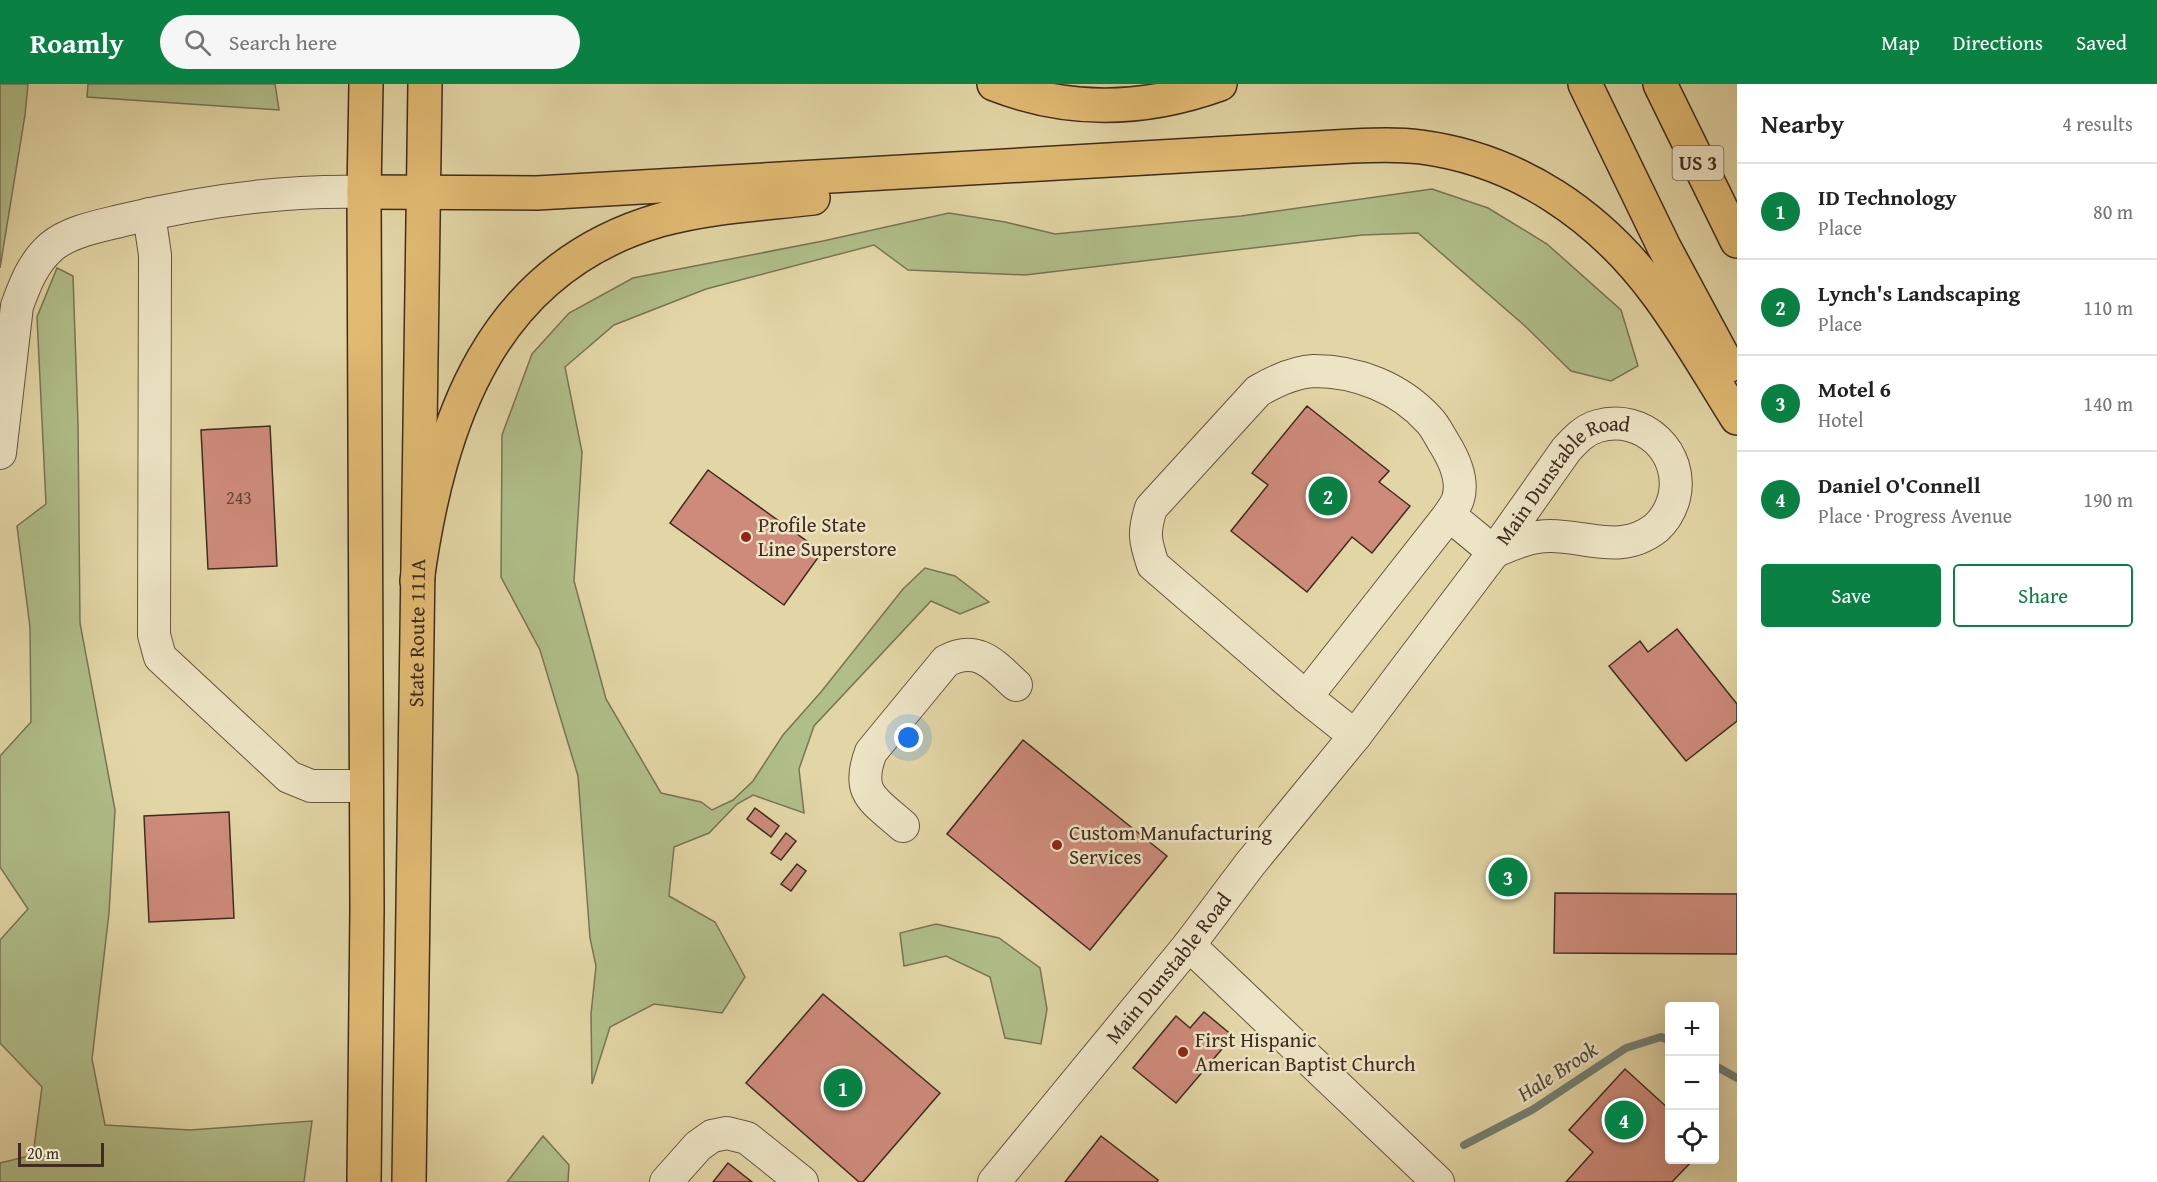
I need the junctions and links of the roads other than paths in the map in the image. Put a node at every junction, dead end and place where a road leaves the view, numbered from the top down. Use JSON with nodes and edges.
{"nodes":[{"id":1,"x":366,"y":84,"type":"edge"},
{"id":2,"x":425,"y":84,"type":"edge"},
{"id":3,"x":994,"y":84,"type":"edge"},
{"id":4,"x":1220,"y":84,"type":"edge"},
{"id":5,"x":1585,"y":84,"type":"edge"},
{"id":6,"x":1660,"y":84,"type":"edge"},
{"id":7,"x":1255,"y":152,"type":"junction"},
{"id":8,"x":364,"y":192,"type":"junction"},
{"id":9,"x":423,"y":193,"type":"junction"},
{"id":10,"x":149,"y":214,"type":"junction"},
{"id":11,"x":1737,"y":241,"type":"edge"},
{"id":12,"x":1737,"y":383,"type":"edge"},
{"id":13,"x":1737,"y":418,"type":"edge"},
{"id":14,"x":0,"y":453,"type":"edge"},
{"id":15,"x":1449,"y":515,"type":"junction"},
{"id":16,"x":1494,"y":552,"type":"junction"},
{"id":17,"x":417,"y":581,"type":"junction"},
{"id":18,"x":1016,"y":686,"type":"dead end"},
{"id":19,"x":1306,"y":697,"type":"junction"},
{"id":20,"x":1355,"y":736,"type":"junction"},
{"id":21,"x":367,"y":786,"type":"junction"},
{"id":22,"x":903,"y":826,"type":"dead end"},
{"id":23,"x":1189,"y":945,"type":"junction"},
{"id":24,"x":364,"y":1182,"type":"edge"},
{"id":25,"x":409,"y":1182,"type":"edge"},
{"id":26,"x":666,"y":1182,"type":"edge"},
{"id":27,"x":690,"y":1182,"type":"edge"},
{"id":28,"x":780,"y":1182,"type":"edge"},
{"id":29,"x":802,"y":1182,"type":"edge"},
{"id":30,"x":994,"y":1182,"type":"edge"},
{"id":31,"x":1438,"y":1182,"type":"edge"}],
"edges":[{"from":1,"to":8,"type":"main road"},
{"from":2,"to":9,"type":"main road","name":"State Route 111A"},
{"from":3,"to":4,"type":"main road"},
{"from":5,"to":12,"type":"main road"},
{"from":6,"to":11,"type":"main road","number":"US 3"},
{"from":7,"to":9,"type":"main road"},
{"from":7,"to":13,"type":"main road"},
{"from":7,"to":17,"type":"main road"},
{"from":8,"to":9,"type":"main road"},
{"from":8,"to":10,"type":"street"},
{"from":8,"to":21,"type":"main road"},
{"from":9,"to":17,"type":"main road","name":"State Route 111A"},
{"from":10,"to":14,"type":"street"},
{"from":10,"to":21,"type":"street"},
{"from":15,"to":16,"type":"street"},
{"from":15,"to":19,"type":"street"},
{"from":15,"to":19,"type":"street"},
{"from":16,"to":16,"type":"street","name":"Main Dunstable Road"},
{"from":16,"to":20,"type":"street","name":"Main Dunstable Road"},
{"from":17,"to":25,"type":"main road","name":"State Route 111A"},
{"from":18,"to":22,"type":"street"},
{"from":19,"to":20,"type":"street"},
{"from":20,"to":23,"type":"street","name":"Main Dunstable Road"},
{"from":21,"to":24,"type":"main road"},
{"from":23,"to":30,"type":"street","name":"Main Dunstable Road"},
{"from":23,"to":31,"type":"street"},
{"from":26,"to":29,"type":"street"},
{"from":27,"to":28,"type":"street"}]}
